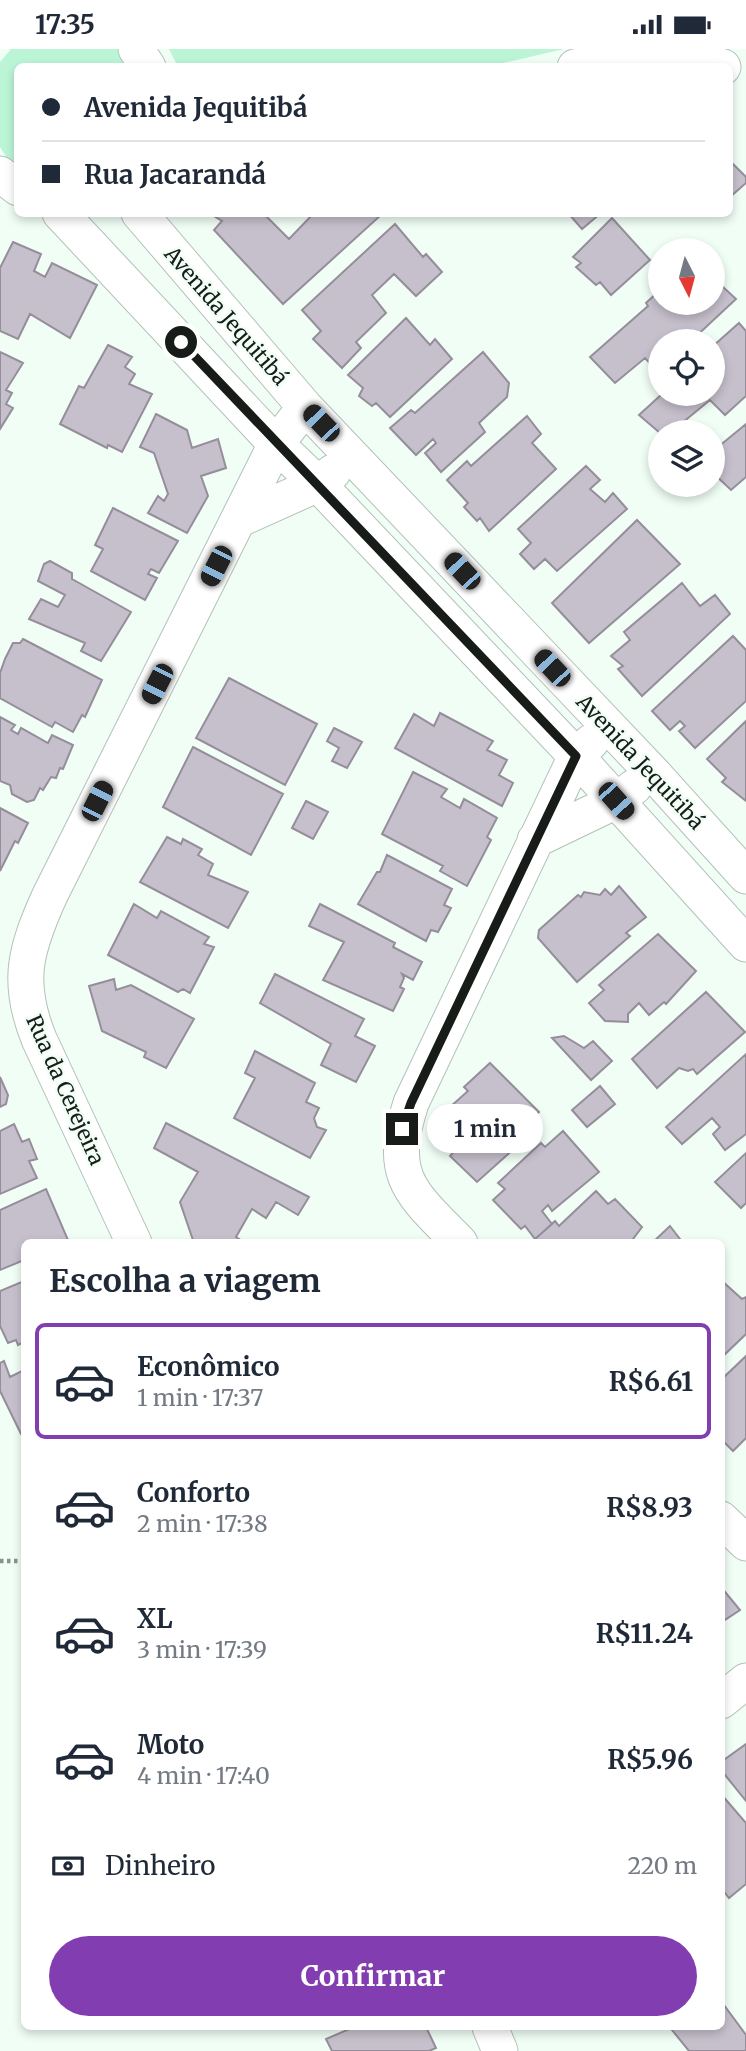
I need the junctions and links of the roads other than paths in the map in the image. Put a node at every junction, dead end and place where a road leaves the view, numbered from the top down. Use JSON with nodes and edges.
{"nodes":[{"id":1,"x":666,"y":49,"type":"edge"},
{"id":2,"x":590,"y":63,"type":"edge"},
{"id":3,"x":711,"y":63,"type":"edge"},
{"id":4,"x":0,"y":174,"type":"edge"},
{"id":5,"x":14,"y":185,"type":"edge"},
{"id":6,"x":64,"y":217,"type":"edge"},
{"id":7,"x":142,"y":217,"type":"edge"},
{"id":8,"x":305,"y":407,"type":"junction"},
{"id":9,"x":276,"y":444,"type":"junction"},
{"id":10,"x":354,"y":456,"type":"junction"},
{"id":11,"x":318,"y":484,"type":"junction"},
{"id":12,"x":240,"y":519,"type":"junction"},
{"id":13,"x":607,"y":726,"type":"junction"},
{"id":14,"x":576,"y":756,"type":"junction"},
{"id":15,"x":653,"y":773,"type":"junction"},
{"id":16,"x":616,"y":801,"type":"junction"},
{"id":17,"x":535,"y":840,"type":"junction"},
{"id":18,"x":746,"y":876,"type":"edge"},
{"id":19,"x":746,"y":944,"type":"edge"},
{"id":20,"x":132,"y":1239,"type":"edge"},
{"id":21,"x":456,"y":1239,"type":"edge"},
{"id":22,"x":746,"y":1681,"type":"edge"},
{"id":23,"x":725,"y":1698,"type":"edge"},
{"id":24,"x":491,"y":2030,"type":"edge"},
{"id":25,"x":500,"y":2051,"type":"edge"}],
"edges":[{"from":1,"to":2,"type":"street"},
{"from":1,"to":3,"type":"street"},
{"from":4,"to":5,"type":"street"},
{"from":6,"to":9,"type":"street","name":"Avenida Jequitibá"},
{"from":7,"to":8,"type":"street","name":"Avenida Jequitibá"},
{"from":8,"to":9,"type":"street","name":"Rua da Cerejeira"},
{"from":8,"to":10,"type":"street","name":"Avenida Jequitibá"},
{"from":9,"to":11,"type":"street","name":"Avenida Jequitibá"},
{"from":9,"to":12,"type":"street","name":"Rua da Cerejeira"},
{"from":10,"to":11,"type":"street"},
{"from":10,"to":13,"type":"street","name":"Avenida Jequitibá"},
{"from":11,"to":12,"type":"street"},
{"from":11,"to":14,"type":"street","name":"Avenida Jequitibá"},
{"from":12,"to":20,"type":"street","name":"Rua da Cerejeira"},
{"from":13,"to":14,"type":"street"},
{"from":13,"to":15,"type":"street","name":"Avenida Jequitibá"},
{"from":14,"to":16,"type":"street","name":"Avenida Jequitibá"},
{"from":14,"to":17,"type":"street"},
{"from":15,"to":16,"type":"street"},
{"from":15,"to":18,"type":"street","name":"Avenida Jequitibá"},
{"from":16,"to":17,"type":"street"},
{"from":16,"to":19,"type":"street","name":"Avenida Jequitibá"},
{"from":17,"to":21,"type":"street"},
{"from":22,"to":23,"type":"street"},
{"from":24,"to":25,"type":"street"}]}
